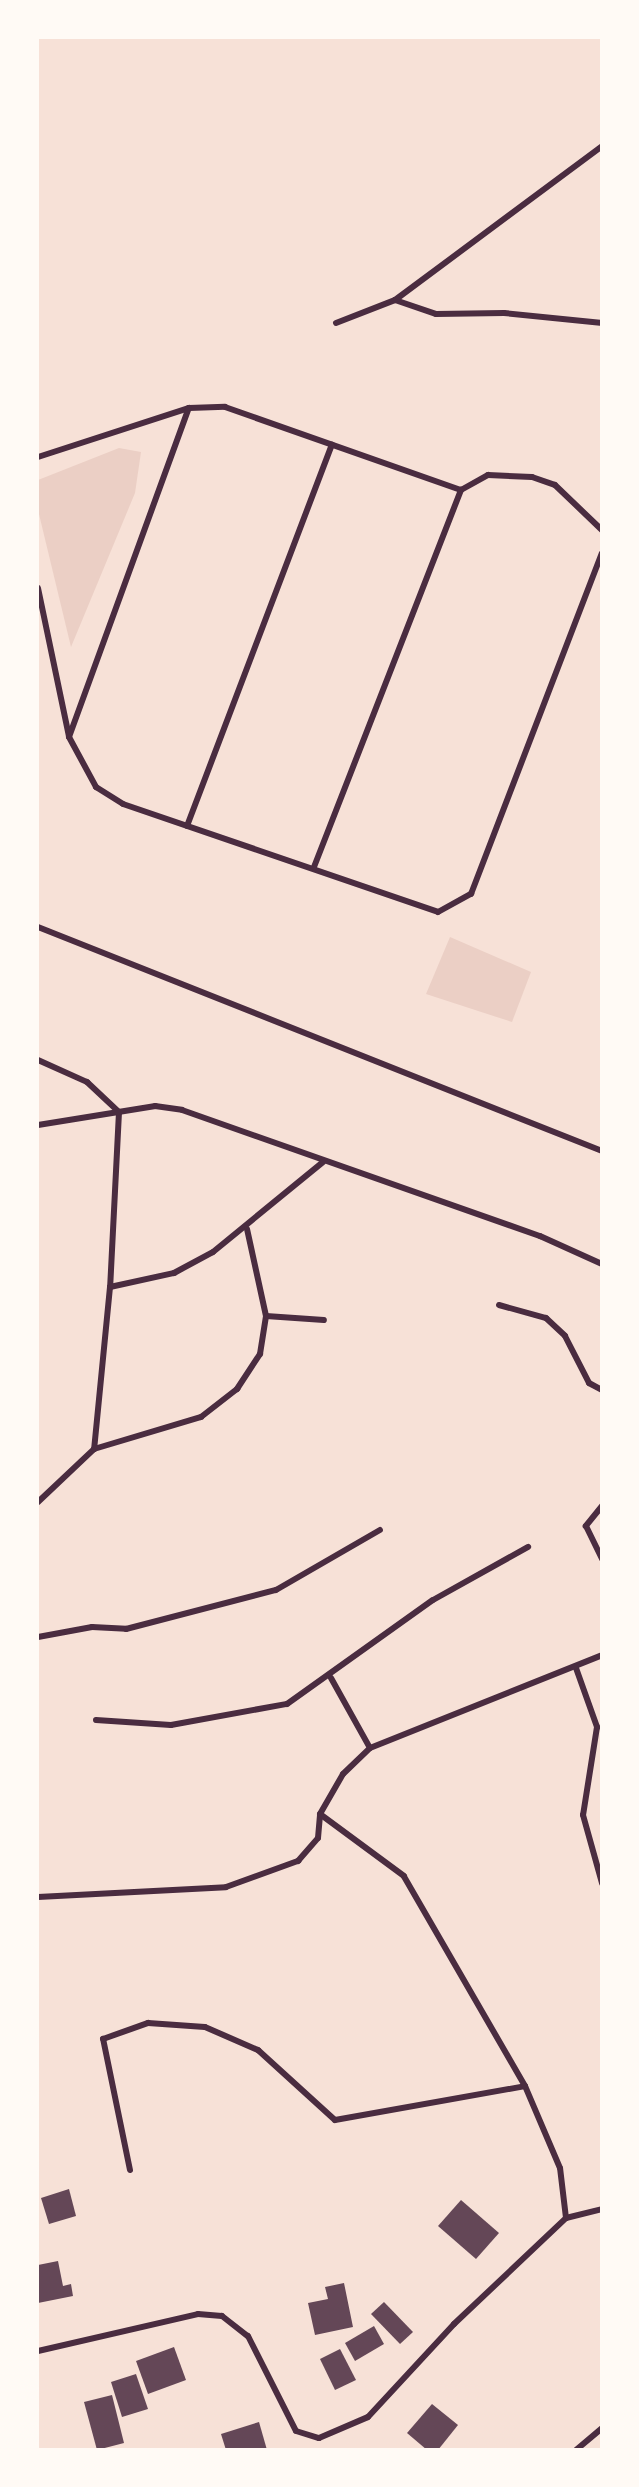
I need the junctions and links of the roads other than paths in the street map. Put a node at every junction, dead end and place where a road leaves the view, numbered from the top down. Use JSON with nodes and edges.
{"nodes":[{"id":1,"x":602,"y":146,"type":"edge"},
{"id":2,"x":395,"y":300,"type":"junction"},
{"id":3,"x":336,"y":323,"type":"dead end"},
{"id":4,"x":602,"y":323,"type":"edge"},
{"id":5,"x":189,"y":408,"type":"junction"},
{"id":6,"x":332,"y":445,"type":"junction"},
{"id":7,"x":38,"y":457,"type":"edge"},
{"id":8,"x":460,"y":490,"type":"junction"},
{"id":9,"x":602,"y":530,"type":"edge"},
{"id":10,"x":602,"y":553,"type":"edge"},
{"id":11,"x":38,"y":588,"type":"edge"},
{"id":12,"x":69,"y":737,"type":"junction"},
{"id":13,"x":188,"y":826,"type":"junction"},
{"id":14,"x":314,"y":867,"type":"junction"},
{"id":15,"x":38,"y":927,"type":"edge"},
{"id":16,"x":38,"y":1060,"type":"edge"},
{"id":17,"x":119,"y":1112,"type":"junction"},
{"id":18,"x":38,"y":1125,"type":"edge"},
{"id":19,"x":602,"y":1150,"type":"edge"},
{"id":20,"x":323,"y":1162,"type":"junction"},
{"id":21,"x":247,"y":1229,"type":"junction"},
{"id":22,"x":602,"y":1264,"type":"edge"},
{"id":23,"x":110,"y":1287,"type":"junction"},
{"id":24,"x":499,"y":1305,"type":"dead end"},
{"id":25,"x":267,"y":1316,"type":"junction"},
{"id":26,"x":324,"y":1320,"type":"dead end"},
{"id":27,"x":602,"y":1390,"type":"edge"},
{"id":28,"x":93,"y":1449,"type":"junction"},
{"id":29,"x":38,"y":1502,"type":"edge"},
{"id":30,"x":602,"y":1506,"type":"edge"},
{"id":31,"x":380,"y":1530,"type":"dead end"},
{"id":32,"x":528,"y":1547,"type":"dead end"},
{"id":33,"x":602,"y":1559,"type":"edge"},
{"id":34,"x":38,"y":1637,"type":"edge"},
{"id":35,"x":602,"y":1655,"type":"edge"},
{"id":36,"x":576,"y":1668,"type":"junction"},
{"id":37,"x":331,"y":1678,"type":"junction"},
{"id":38,"x":96,"y":1720,"type":"dead end"},
{"id":39,"x":370,"y":1748,"type":"junction"},
{"id":40,"x":320,"y":1814,"type":"junction"},
{"id":41,"x":602,"y":1883,"type":"edge"},
{"id":42,"x":38,"y":1897,"type":"edge"},
{"id":43,"x":525,"y":2086,"type":"junction"},
{"id":44,"x":129,"y":2170,"type":"dead end"},
{"id":45,"x":602,"y":2209,"type":"edge"},
{"id":46,"x":566,"y":2218,"type":"junction"},
{"id":47,"x":38,"y":2351,"type":"edge"},
{"id":48,"x":602,"y":2428,"type":"edge"},
{"id":49,"x":576,"y":2450,"type":"edge"}],
"edges":[{"from":1,"to":2,"type":"street"},
{"from":2,"to":3,"type":"street"},
{"from":2,"to":4,"type":"street"},
{"from":5,"to":6,"type":"street"},
{"from":5,"to":7,"type":"street"},
{"from":5,"to":12,"type":"street"},
{"from":6,"to":8,"type":"street"},
{"from":6,"to":13,"type":"street"},
{"from":8,"to":9,"type":"street"},
{"from":8,"to":14,"type":"street"},
{"from":10,"to":14,"type":"street"},
{"from":11,"to":12,"type":"street"},
{"from":12,"to":13,"type":"street"},
{"from":13,"to":14,"type":"street"},
{"from":15,"to":19,"type":"street"},
{"from":16,"to":17,"type":"street"},
{"from":17,"to":18,"type":"street"},
{"from":17,"to":20,"type":"street"},
{"from":17,"to":23,"type":"street"},
{"from":20,"to":21,"type":"street"},
{"from":20,"to":22,"type":"street"},
{"from":21,"to":23,"type":"street"},
{"from":21,"to":25,"type":"street"},
{"from":23,"to":28,"type":"street"},
{"from":24,"to":27,"type":"street"},
{"from":25,"to":26,"type":"street"},
{"from":25,"to":28,"type":"street"},
{"from":28,"to":29,"type":"street"},
{"from":30,"to":33,"type":"street"},
{"from":31,"to":34,"type":"street"},
{"from":32,"to":37,"type":"street"},
{"from":35,"to":36,"type":"street"},
{"from":36,"to":39,"type":"street"},
{"from":36,"to":41,"type":"street"},
{"from":37,"to":38,"type":"street"},
{"from":37,"to":39,"type":"street"},
{"from":39,"to":40,"type":"street"},
{"from":40,"to":42,"type":"street"},
{"from":40,"to":43,"type":"street"},
{"from":43,"to":44,"type":"street"},
{"from":43,"to":46,"type":"street"},
{"from":45,"to":46,"type":"street"},
{"from":46,"to":47,"type":"street"},
{"from":48,"to":49,"type":"street"}]}
